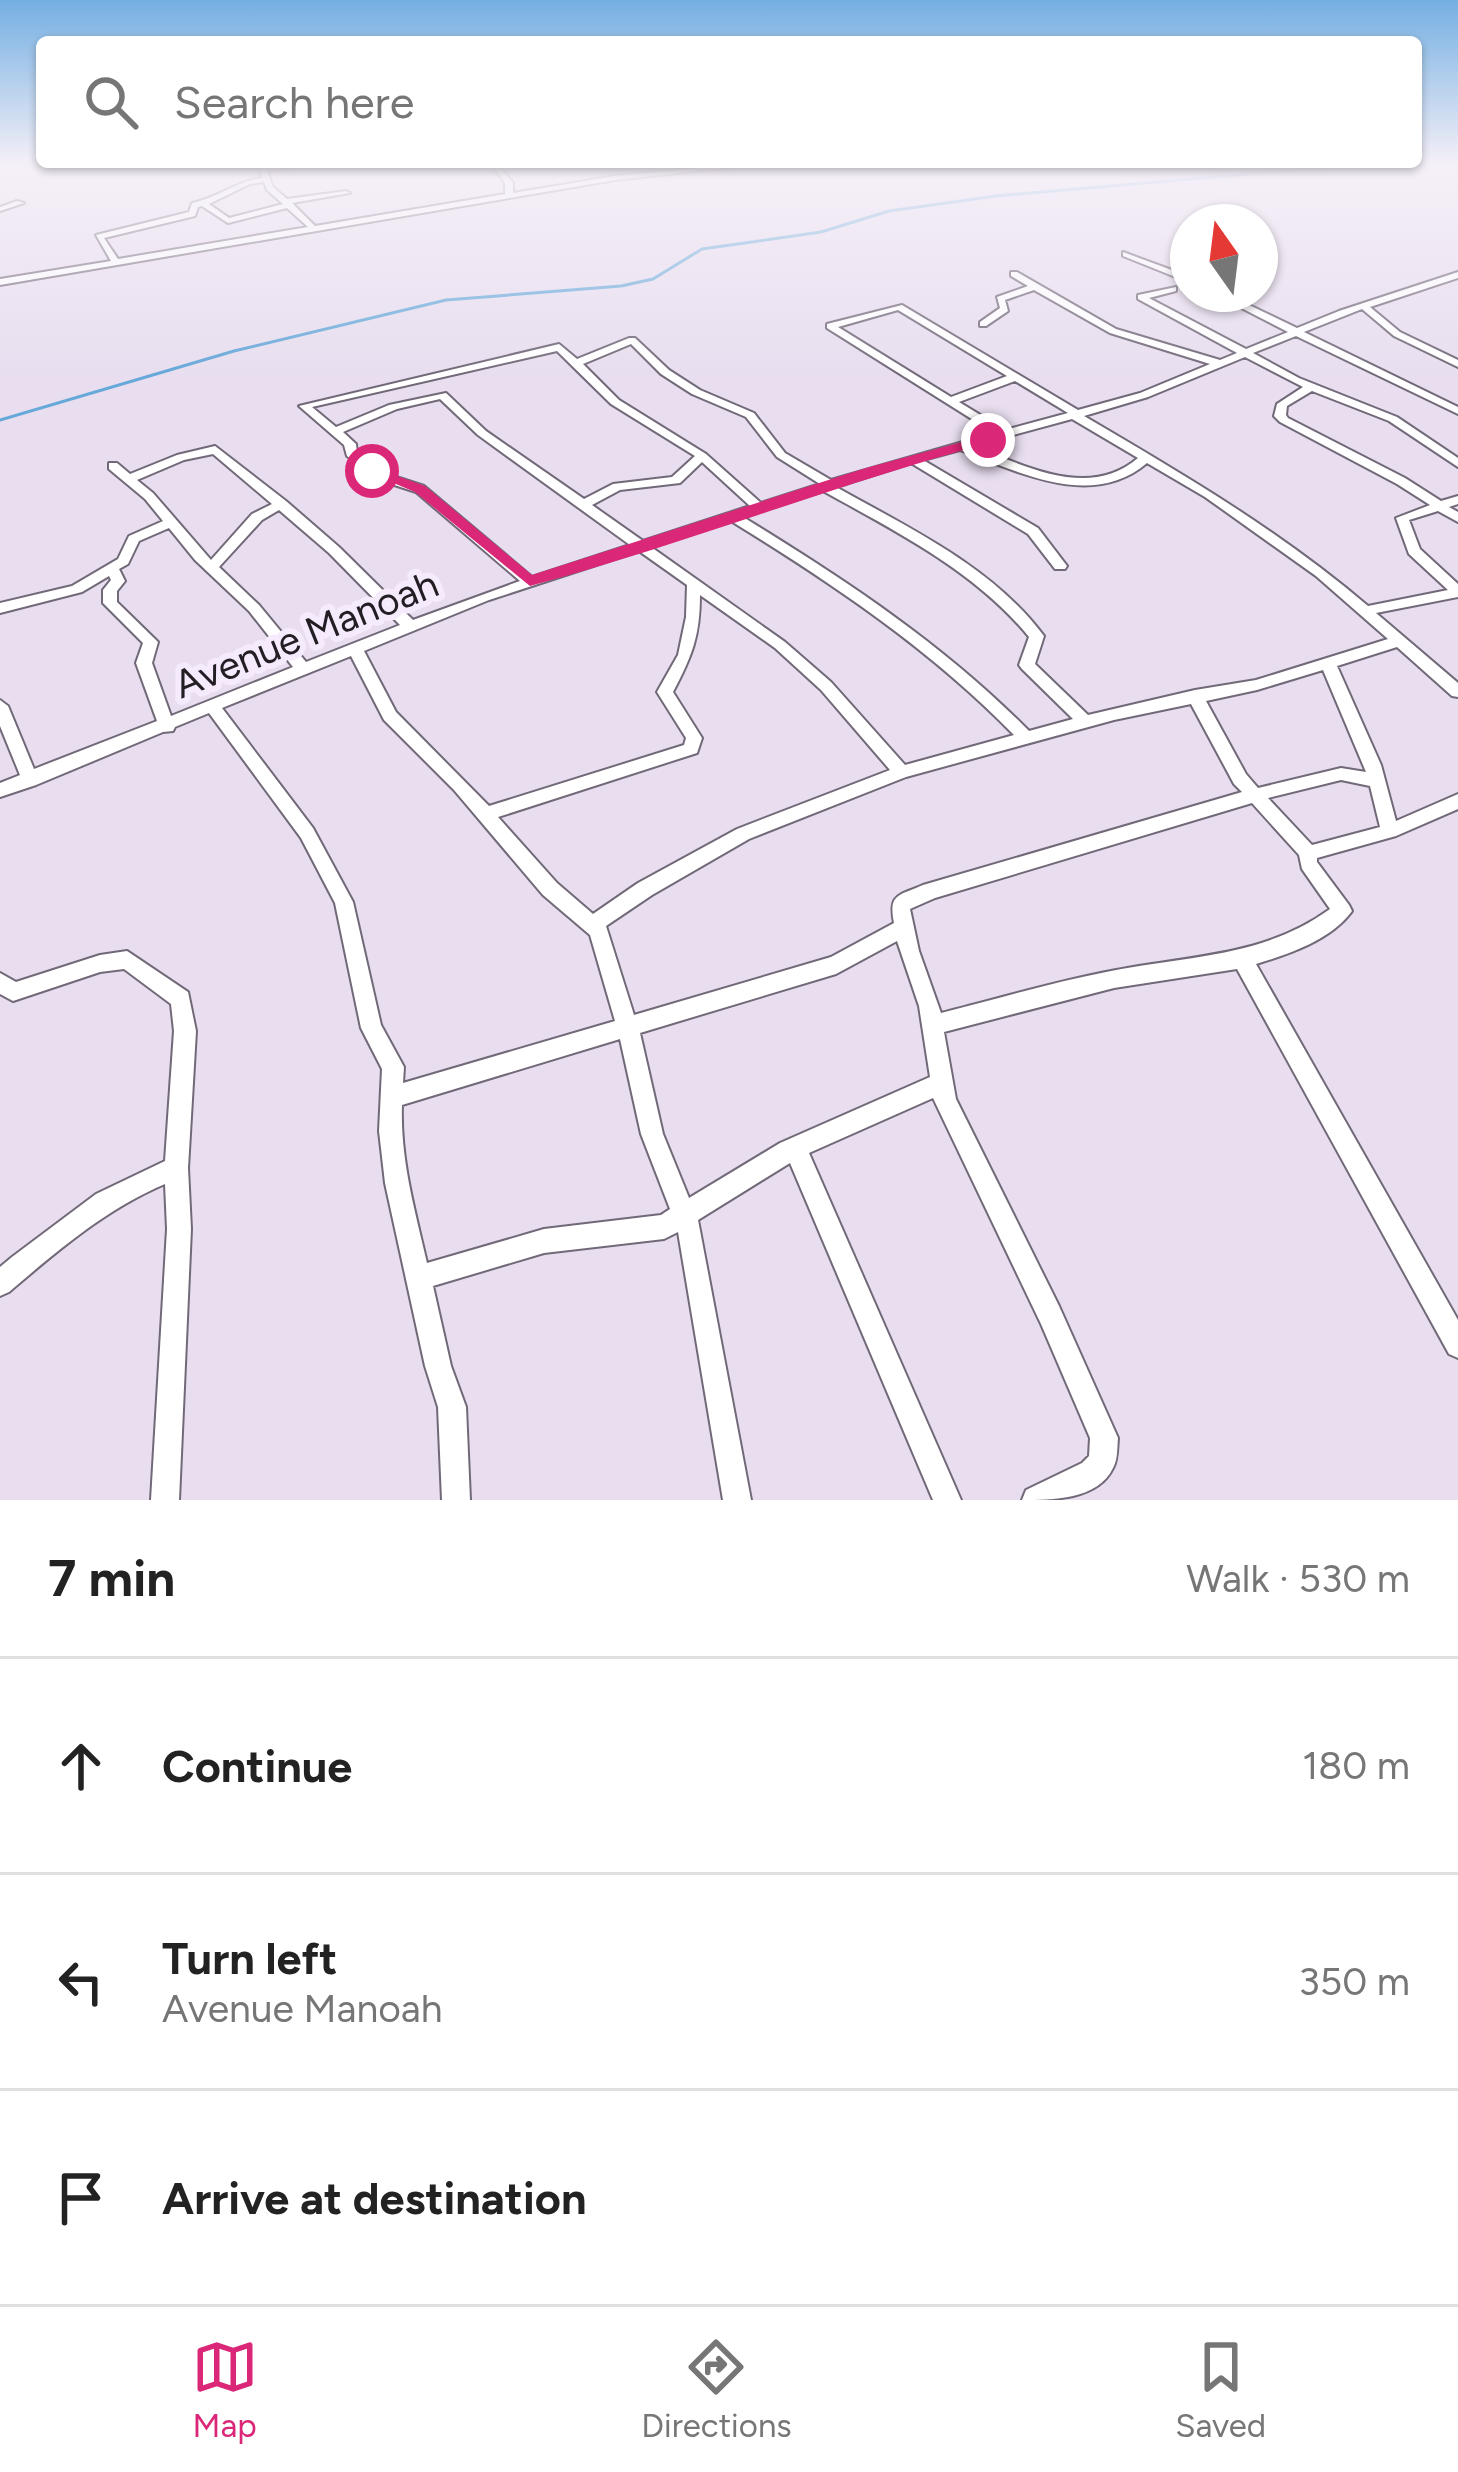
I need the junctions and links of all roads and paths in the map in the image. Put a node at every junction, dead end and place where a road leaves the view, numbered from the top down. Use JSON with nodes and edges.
{"nodes":[{"id":1,"x":111,"y":234,"type":"edge"},
{"id":2,"x":215,"y":234,"type":"edge"},
{"id":3,"x":1126,"y":254,"type":"dead end"},
{"id":4,"x":115,"y":261,"type":"junction"},
{"id":5,"x":1170,"y":272,"type":"edge"},
{"id":6,"x":1013,"y":274,"type":"dead end"},
{"id":7,"x":1458,"y":274,"type":"edge"},
{"id":8,"x":0,"y":282,"type":"edge"},
{"id":9,"x":1033,"y":287,"type":"junction"},
{"id":10,"x":1170,"y":291,"type":"edge"},
{"id":11,"x":1366,"y":307,"type":"junction"},
{"id":12,"x":1258,"y":312,"type":"edge"},
{"id":13,"x":983,"y":324,"type":"dead end"},
{"id":14,"x":1300,"y":332,"type":"junction"},
{"id":15,"x":1245,"y":354,"type":"junction"},
{"id":16,"x":575,"y":364,"type":"junction"},
{"id":17,"x":1223,"y":364,"type":"junction"},
{"id":18,"x":1458,"y":364,"type":"edge"},
{"id":19,"x":1018,"y":376,"type":"junction"},
{"id":20,"x":1311,"y":387,"type":"junction"},
{"id":21,"x":952,"y":400,"type":"junction"},
{"id":22,"x":1458,"y":412,"type":"edge"},
{"id":23,"x":1077,"y":416,"type":"junction"},
{"id":24,"x":333,"y":432,"type":"junction"},
{"id":25,"x":1005,"y":435,"type":"junction"},
{"id":26,"x":963,"y":446,"type":"junction"},
{"id":27,"x":702,"y":456,"type":"junction"},
{"id":28,"x":1147,"y":457,"type":"junction"},
{"id":29,"x":914,"y":460,"type":"junction"},
{"id":30,"x":1458,"y":463,"type":"edge"},
{"id":31,"x":113,"y":466,"type":"dead end"},
{"id":32,"x":128,"y":479,"type":"junction"},
{"id":33,"x":828,"y":486,"type":"junction"},
{"id":34,"x":1458,"y":500,"type":"edge"},
{"id":35,"x":282,"y":504,"type":"junction"},
{"id":36,"x":584,"y":504,"type":"junction"},
{"id":37,"x":1439,"y":506,"type":"junction"},
{"id":38,"x":760,"y":509,"type":"junction"},
{"id":39,"x":736,"y":518,"type":"junction"},
{"id":40,"x":1458,"y":518,"type":"edge"},
{"id":41,"x":170,"y":523,"type":"junction"},
{"id":42,"x":643,"y":548,"type":"junction"},
{"id":43,"x":1060,"y":566,"type":"dead end"},
{"id":44,"x":111,"y":567,"type":"junction"},
{"id":45,"x":211,"y":568,"type":"junction"},
{"id":46,"x":530,"y":581,"type":"junction"},
{"id":47,"x":693,"y":586,"type":"junction"},
{"id":48,"x":1458,"y":592,"type":"edge"},
{"id":49,"x":0,"y":608,"type":"edge"},
{"id":50,"x":1365,"y":611,"type":"junction"},
{"id":51,"x":410,"y":626,"type":"junction"},
{"id":52,"x":1400,"y":641,"type":"junction"},
{"id":53,"x":356,"y":647,"type":"junction"},
{"id":54,"x":1328,"y":663,"type":"junction"},
{"id":55,"x":303,"y":668,"type":"junction"},
{"id":56,"x":1458,"y":692,"type":"edge"},
{"id":57,"x":1195,"y":696,"type":"junction"},
{"id":58,"x":0,"y":706,"type":"edge"},
{"id":59,"x":214,"y":708,"type":"junction"},
{"id":60,"x":1085,"y":722,"type":"junction"},
{"id":61,"x":166,"y":727,"type":"junction"},
{"id":62,"x":1025,"y":737,"type":"junction"},
{"id":63,"x":902,"y":772,"type":"junction"},
{"id":64,"x":30,"y":780,"type":"junction"},
{"id":65,"x":1379,"y":781,"type":"junction"},
{"id":66,"x":0,"y":790,"type":"edge"},
{"id":67,"x":1253,"y":795,"type":"junction"},
{"id":68,"x":1458,"y":801,"type":"edge"},
{"id":69,"x":484,"y":815,"type":"junction"},
{"id":70,"x":1390,"y":831,"type":"junction"},
{"id":71,"x":1308,"y":854,"type":"junction"},
{"id":72,"x":594,"y":924,"type":"junction"},
{"id":73,"x":902,"y":928,"type":"junction"},
{"id":74,"x":1244,"y":962,"type":"junction"},
{"id":75,"x":0,"y":982,"type":"edge"},
{"id":76,"x":933,"y":1025,"type":"junction"},
{"id":77,"x":628,"y":1028,"type":"junction"},
{"id":78,"x":938,"y":1084,"type":"junction"},
{"id":79,"x":392,"y":1097,"type":"junction"},
{"id":80,"x":795,"y":1148,"type":"junction"},
{"id":81,"x":176,"y":1168,"type":"junction"},
{"id":82,"x":683,"y":1215,"type":"junction"},
{"id":83,"x":418,"y":1278,"type":"junction"},
{"id":84,"x":0,"y":1283,"type":"edge"},
{"id":85,"x":1458,"y":1345,"type":"edge"},
{"id":86,"x":165,"y":1500,"type":"edge"},
{"id":87,"x":456,"y":1500,"type":"edge"},
{"id":88,"x":737,"y":1500,"type":"edge"},
{"id":89,"x":947,"y":1500,"type":"edge"},
{"id":90,"x":1036,"y":1500,"type":"edge"}],
"edges":[{"from":1,"to":4,"type":"street"},
{"from":2,"to":4,"type":"street"},
{"from":3,"to":5,"type":"street"},
{"from":4,"to":8,"type":"street"},
{"from":6,"to":9,"type":"street"},
{"from":7,"to":11,"type":"street","name":"Avenue Manoah"},
{"from":9,"to":13,"type":"street"},
{"from":9,"to":17,"type":"street"},
{"from":10,"to":15,"type":"street"},
{"from":11,"to":14,"type":"street","name":"Avenue Manoah"},
{"from":11,"to":18,"type":"street"},
{"from":12,"to":14,"type":"street"},
{"from":14,"to":15,"type":"street","name":"Avenue Manoah"},
{"from":14,"to":22,"type":"street"},
{"from":15,"to":17,"type":"street","name":"Avenue Manoah"},
{"from":15,"to":20,"type":"street"},
{"from":16,"to":24,"type":"street"},
{"from":16,"to":27,"type":"street"},
{"from":16,"to":33,"type":"street"},
{"from":17,"to":23,"type":"street","name":"Avenue Manoah"},
{"from":19,"to":21,"type":"street"},
{"from":19,"to":21,"type":"street"},
{"from":19,"to":23,"type":"street"},
{"from":20,"to":30,"type":"street"},
{"from":20,"to":37,"type":"street"},
{"from":21,"to":25,"type":"street"},
{"from":23,"to":25,"type":"street","name":"Avenue Manoah"},
{"from":23,"to":28,"type":"street"},
{"from":24,"to":36,"type":"street"},
{"from":24,"to":46,"type":"street"},
{"from":25,"to":26,"type":"street","name":"Avenue Manoah"},
{"from":26,"to":28,"type":"street"},
{"from":26,"to":29,"type":"street","name":"Avenue Manoah"},
{"from":27,"to":36,"type":"street"},
{"from":27,"to":38,"type":"street"},
{"from":28,"to":50,"type":"street"},
{"from":29,"to":33,"type":"street","name":"Avenue Manoah"},
{"from":29,"to":43,"type":"street"},
{"from":31,"to":32,"type":"street"},
{"from":32,"to":35,"type":"street"},
{"from":32,"to":41,"type":"street"},
{"from":33,"to":38,"type":"street","name":"Avenue Manoah"},
{"from":33,"to":60,"type":"street"},
{"from":34,"to":37,"type":"street"},
{"from":35,"to":45,"type":"street"},
{"from":35,"to":51,"type":"street"},
{"from":36,"to":42,"type":"street"},
{"from":37,"to":40,"type":"street"},
{"from":37,"to":48,"type":"street"},
{"from":38,"to":39,"type":"street","name":"Avenue Manoah"},
{"from":39,"to":42,"type":"street","name":"Avenue Manoah"},
{"from":39,"to":62,"type":"street"},
{"from":41,"to":44,"type":"street"},
{"from":41,"to":45,"type":"street"},
{"from":42,"to":46,"type":"street","name":"Avenue Manoah"},
{"from":42,"to":47,"type":"street"},
{"from":44,"to":49,"type":"street"},
{"from":44,"to":61,"type":"street"},
{"from":45,"to":55,"type":"street"},
{"from":46,"to":51,"type":"street","name":"Avenue Manoah"},
{"from":47,"to":63,"type":"street"},
{"from":47,"to":69,"type":"street"},
{"from":48,"to":50,"type":"street"},
{"from":50,"to":52,"type":"street"},
{"from":51,"to":53,"type":"street","name":"Avenue Manoah"},
{"from":52,"to":54,"type":"street"},
{"from":52,"to":56,"type":"street"},
{"from":53,"to":55,"type":"street","name":"Avenue Manoah"},
{"from":53,"to":69,"type":"street"},
{"from":54,"to":57,"type":"street"},
{"from":54,"to":65,"type":"street"},
{"from":55,"to":59,"type":"street","name":"Avenue Manoah"},
{"from":57,"to":60,"type":"street"},
{"from":57,"to":67,"type":"street"},
{"from":58,"to":64,"type":"street"},
{"from":59,"to":61,"type":"street","name":"Avenue Manoah"},
{"from":59,"to":79,"type":"street"},
{"from":60,"to":62,"type":"street"},
{"from":61,"to":64,"type":"street","name":"Avenue Manoah"},
{"from":62,"to":63,"type":"street"},
{"from":63,"to":72,"type":"street"},
{"from":64,"to":66,"type":"street","name":"Avenue Manoah"},
{"from":65,"to":67,"type":"street"},
{"from":65,"to":70,"type":"street"},
{"from":67,"to":71,"type":"street"},
{"from":67,"to":73,"type":"street"},
{"from":68,"to":70,"type":"street"},
{"from":69,"to":72,"type":"street"},
{"from":70,"to":71,"type":"street"},
{"from":71,"to":74,"type":"street"},
{"from":72,"to":77,"type":"street"},
{"from":73,"to":76,"type":"street"},
{"from":73,"to":77,"type":"street"},
{"from":74,"to":76,"type":"street"},
{"from":74,"to":85,"type":"street"},
{"from":75,"to":81,"type":"street"},
{"from":76,"to":78,"type":"street"},
{"from":77,"to":79,"type":"street"},
{"from":77,"to":82,"type":"street"},
{"from":78,"to":80,"type":"street"},
{"from":78,"to":90,"type":"street"},
{"from":79,"to":83,"type":"street"},
{"from":80,"to":82,"type":"street"},
{"from":80,"to":89,"type":"street"},
{"from":81,"to":84,"type":"street"},
{"from":81,"to":86,"type":"street"},
{"from":82,"to":83,"type":"street"},
{"from":82,"to":88,"type":"street"},
{"from":83,"to":87,"type":"street"}]}
